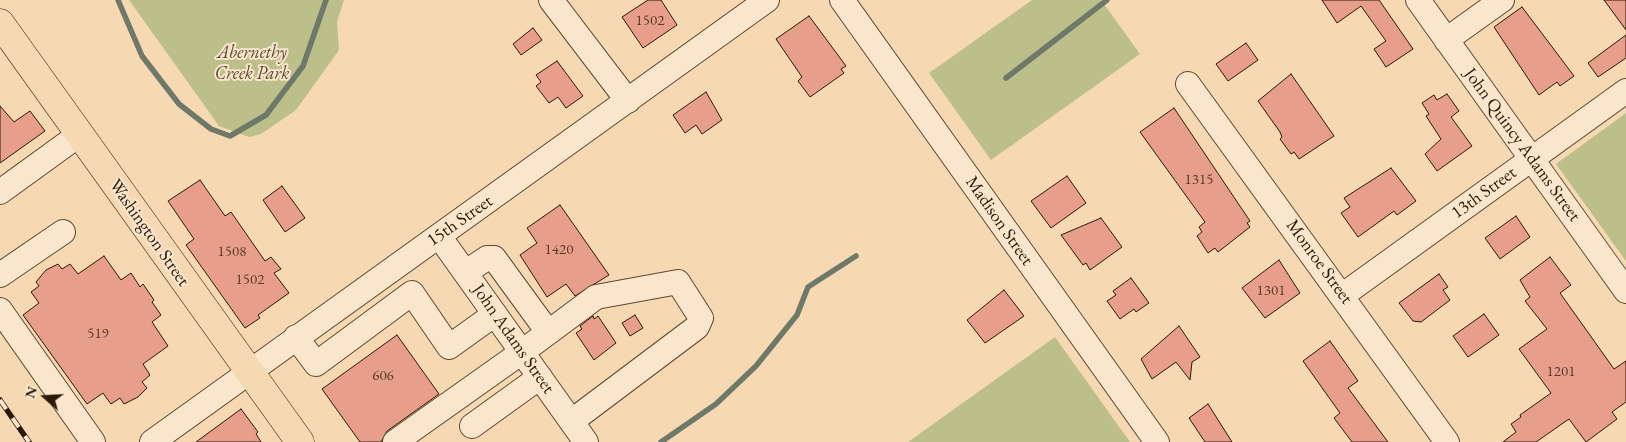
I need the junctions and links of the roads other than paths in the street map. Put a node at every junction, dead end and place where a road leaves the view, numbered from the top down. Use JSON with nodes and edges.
{"nodes":[{"id":1,"x":551,"y":0,"type":"edge"},
{"id":2,"x":767,"y":0,"type":"edge"},
{"id":3,"x":842,"y":0,"type":"edge"},
{"id":4,"x":1418,"y":0,"type":"edge"},
{"id":5,"x":1502,"y":0,"type":"edge"},
{"id":6,"x":0,"y":23,"type":"edge"},
{"id":7,"x":1446,"y":40,"type":"junction"},
{"id":8,"x":1188,"y":84,"type":"dead end"},
{"id":9,"x":1626,"y":91,"type":"edge"},
{"id":10,"x":628,"y":101,"type":"junction"},
{"id":11,"x":80,"y":134,"type":"junction"},
{"id":12,"x":1531,"y":158,"type":"junction"},
{"id":13,"x":0,"y":192,"type":"edge"},
{"id":14,"x":63,"y":232,"type":"dead end"},
{"id":15,"x":439,"y":236,"type":"junction"},
{"id":16,"x":466,"y":272,"type":"junction"},
{"id":17,"x":0,"y":275,"type":"edge"},
{"id":18,"x":1626,"y":291,"type":"edge"},
{"id":19,"x":1343,"y":295,"type":"junction"},
{"id":20,"x":0,"y":310,"type":"edge"},
{"id":21,"x":495,"y":314,"type":"junction"},
{"id":22,"x":548,"y":332,"type":"junction"},
{"id":23,"x":296,"y":338,"type":"junction"},
{"id":24,"x":522,"y":352,"type":"junction"},
{"id":25,"x":249,"y":371,"type":"junction"},
{"id":26,"x":540,"y":377,"type":"junction"},
{"id":27,"x":572,"y":421,"type":"junction"},
{"id":28,"x":472,"y":426,"type":"dead end"},
{"id":29,"x":93,"y":442,"type":"edge"},
{"id":30,"x":152,"y":442,"type":"edge"},
{"id":31,"x":300,"y":442,"type":"edge"},
{"id":32,"x":395,"y":442,"type":"edge"},
{"id":33,"x":586,"y":442,"type":"edge"},
{"id":34,"x":1157,"y":442,"type":"edge"},
{"id":35,"x":1447,"y":442,"type":"edge"}],
"edges":[{"from":1,"to":10,"type":"street"},
{"from":2,"to":10,"type":"street","name":"15th Street"},
{"from":3,"to":34,"type":"street","name":"Madison Street"},
{"from":4,"to":7,"type":"street","name":"John Quincy Adams Street"},
{"from":5,"to":7,"type":"street"},
{"from":6,"to":11,"type":"main road","name":"Washington Street"},
{"from":7,"to":12,"type":"street","name":"John Quincy Adams Street"},
{"from":8,"to":19,"type":"street","name":"Monroe Street"},
{"from":9,"to":12,"type":"street","name":"13th Street"},
{"from":10,"to":15,"type":"street","name":"15th Street"},
{"from":11,"to":13,"type":"street"},
{"from":11,"to":25,"type":"main road","name":"Washington Street"},
{"from":12,"to":18,"type":"street","name":"John Quincy Adams Street"},
{"from":12,"to":19,"type":"street","name":"13th Street"},
{"from":14,"to":17,"type":"street"},
{"from":15,"to":16,"type":"street","name":"John Adams Street"},
{"from":15,"to":23,"type":"street","name":"15th Street"},
{"from":16,"to":21,"type":"street","name":"John Adams Street"},
{"from":16,"to":22,"type":"street"},
{"from":19,"to":35,"type":"street","name":"Monroe Street"},
{"from":20,"to":29,"type":"street"},
{"from":21,"to":23,"type":"street"},
{"from":21,"to":24,"type":"street","name":"John Adams Street"},
{"from":22,"to":24,"type":"street"},
{"from":22,"to":27,"type":"street"},
{"from":23,"to":25,"type":"street","name":"15th Street"},
{"from":24,"to":26,"type":"street","name":"John Adams Street"},
{"from":24,"to":32,"type":"street"},
{"from":25,"to":30,"type":"street","name":"15th Street"},
{"from":25,"to":31,"type":"main road","name":"Washington Street"},
{"from":26,"to":27,"type":"street","name":"John Adams Street"},
{"from":26,"to":28,"type":"street"},
{"from":27,"to":33,"type":"street","name":"John Adams Street"}]}
